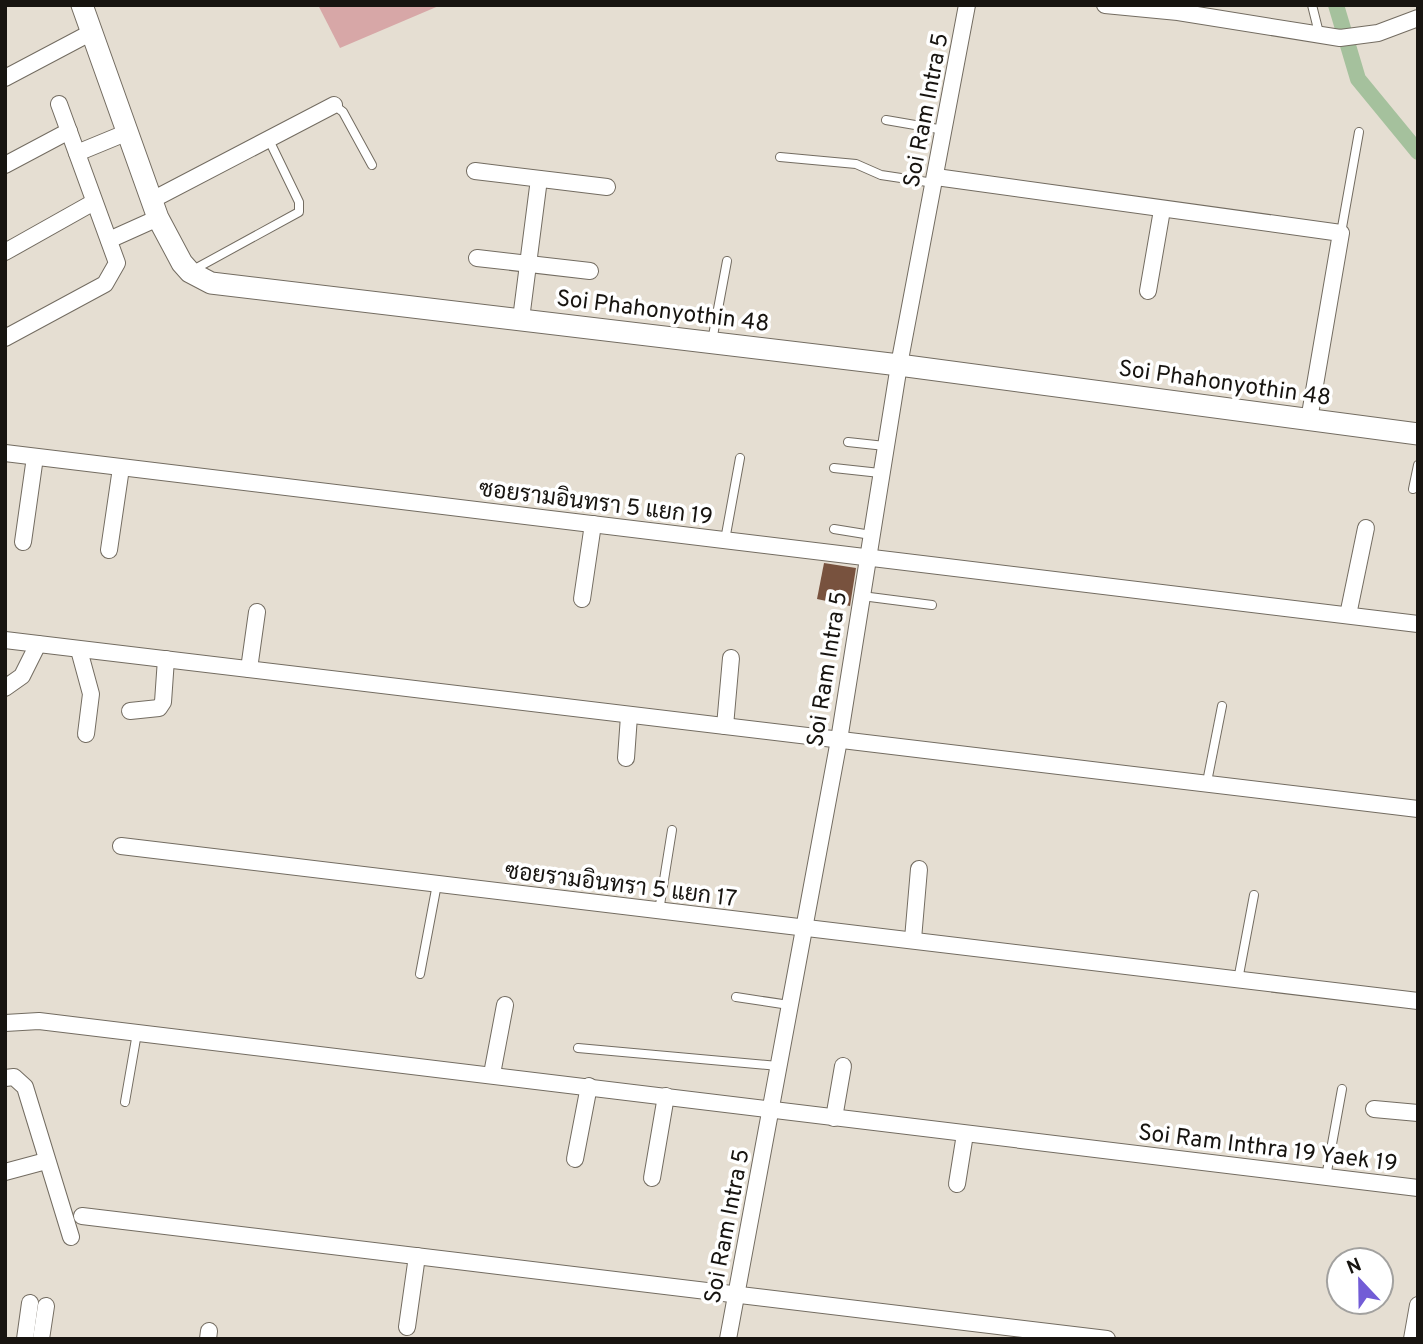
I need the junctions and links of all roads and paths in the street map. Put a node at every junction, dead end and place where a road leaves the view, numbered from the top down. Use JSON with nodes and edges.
{"nodes":[{"id":1,"x":82,"y":5,"type":"edge"},
{"id":2,"x":967,"y":5,"type":"edge"},
{"id":3,"x":1105,"y":5,"type":"edge"},
{"id":4,"x":1312,"y":5,"type":"edge"},
{"id":5,"x":1178,"y":9,"type":"edge"},
{"id":6,"x":1418,"y":18,"type":"edge"},
{"id":7,"x":92,"y":32,"type":"junction"},
{"id":8,"x":1319,"y":33,"type":"junction"},
{"id":9,"x":5,"y":78,"type":"edge"},
{"id":10,"x":59,"y":104,"type":"dead end"},
{"id":11,"x":334,"y":105,"type":"joint"},
{"id":12,"x":886,"y":120,"type":"dead end"},
{"id":13,"x":944,"y":130,"type":"junction"},
{"id":14,"x":69,"y":131,"type":"junction"},
{"id":15,"x":128,"y":132,"type":"junction"},
{"id":16,"x":1359,"y":132,"type":"dead end"},
{"id":17,"x":270,"y":140,"type":"junction"},
{"id":18,"x":77,"y":153,"type":"junction"},
{"id":19,"x":780,"y":157,"type":"dead end"},
{"id":20,"x":5,"y":165,"type":"edge"},
{"id":21,"x":372,"y":165,"type":"dead end"},
{"id":22,"x":475,"y":171,"type":"dead end"},
{"id":23,"x":539,"y":179,"type":"junction"},
{"id":24,"x":935,"y":180,"type":"junction"},
{"id":25,"x":607,"y":187,"type":"dead end"},
{"id":26,"x":94,"y":202,"type":"junction"},
{"id":27,"x":155,"y":209,"type":"junction"},
{"id":28,"x":1163,"y":210,"type":"junction"},
{"id":29,"x":1341,"y":233,"type":"junction"},
{"id":30,"x":109,"y":240,"type":"junction"},
{"id":31,"x":5,"y":252,"type":"edge"},
{"id":32,"x":477,"y":258,"type":"dead end"},
{"id":33,"x":727,"y":261,"type":"dead end"},
{"id":34,"x":528,"y":262,"type":"junction"},
{"id":35,"x":590,"y":271,"type":"dead end"},
{"id":36,"x":190,"y":272,"type":"junction"},
{"id":37,"x":1148,"y":291,"type":"dead end"},
{"id":38,"x":521,"y":318,"type":"junction"},
{"id":39,"x":5,"y":338,"type":"edge"},
{"id":40,"x":712,"y":342,"type":"junction"},
{"id":41,"x":898,"y":365,"type":"junction"},
{"id":42,"x":1309,"y":420,"type":"junction"},
{"id":43,"x":1418,"y":433,"type":"edge"},
{"id":44,"x":848,"y":442,"type":"dead end"},
{"id":45,"x":885,"y":446,"type":"junction"},
{"id":46,"x":5,"y":453,"type":"edge"},
{"id":47,"x":35,"y":457,"type":"junction"},
{"id":48,"x":740,"y":458,"type":"dead end"},
{"id":49,"x":1418,"y":464,"type":"edge"},
{"id":50,"x":121,"y":468,"type":"junction"},
{"id":51,"x":834,"y":468,"type":"dead end"},
{"id":52,"x":880,"y":473,"type":"junction"},
{"id":53,"x":1413,"y":489,"type":"dead end"},
{"id":54,"x":593,"y":524,"type":"junction"},
{"id":55,"x":1366,"y":528,"type":"dead end"},
{"id":56,"x":834,"y":529,"type":"dead end"},
{"id":57,"x":871,"y":535,"type":"junction"},
{"id":58,"x":725,"y":540,"type":"junction"},
{"id":59,"x":23,"y":542,"type":"dead end"},
{"id":60,"x":109,"y":550,"type":"dead end"},
{"id":61,"x":867,"y":558,"type":"junction"},
{"id":62,"x":860,"y":596,"type":"junction"},
{"id":63,"x":582,"y":599,"type":"dead end"},
{"id":64,"x":932,"y":605,"type":"dead end"},
{"id":65,"x":257,"y":612,"type":"dead end"},
{"id":66,"x":1348,"y":615,"type":"junction"},
{"id":67,"x":1418,"y":624,"type":"edge"},
{"id":68,"x":5,"y":640,"type":"edge"},
{"id":69,"x":38,"y":645,"type":"junction"},
{"id":70,"x":79,"y":650,"type":"junction"},
{"id":71,"x":731,"y":658,"type":"dead end"},
{"id":72,"x":166,"y":659,"type":"junction"},
{"id":73,"x":249,"y":669,"type":"junction"},
{"id":74,"x":5,"y":688,"type":"edge"},
{"id":75,"x":1222,"y":706,"type":"dead end"},
{"id":76,"x":130,"y":711,"type":"dead end"},
{"id":77,"x":629,"y":716,"type":"junction"},
{"id":78,"x":725,"y":726,"type":"junction"},
{"id":79,"x":86,"y":734,"type":"dead end"},
{"id":80,"x":839,"y":740,"type":"junction"},
{"id":81,"x":626,"y":758,"type":"dead end"},
{"id":82,"x":1207,"y":782,"type":"junction"},
{"id":83,"x":1418,"y":809,"type":"edge"},
{"id":84,"x":672,"y":830,"type":"dead end"},
{"id":85,"x":121,"y":846,"type":"dead end"},
{"id":86,"x":919,"y":869,"type":"dead end"},
{"id":87,"x":437,"y":884,"type":"junction"},
{"id":88,"x":1254,"y":895,"type":"dead end"},
{"id":89,"x":659,"y":911,"type":"junction"},
{"id":90,"x":803,"y":929,"type":"junction"},
{"id":91,"x":913,"y":939,"type":"junction"},
{"id":92,"x":420,"y":974,"type":"dead end"},
{"id":93,"x":1238,"y":980,"type":"junction"},
{"id":94,"x":736,"y":997,"type":"dead end"},
{"id":95,"x":1418,"y":1002,"type":"edge"},
{"id":96,"x":505,"y":1005,"type":"dead end"},
{"id":97,"x":789,"y":1005,"type":"junction"},
{"id":98,"x":5,"y":1023,"type":"edge"},
{"id":99,"x":137,"y":1033,"type":"junction"},
{"id":100,"x":578,"y":1048,"type":"dead end"},
{"id":101,"x":778,"y":1066,"type":"junction"},
{"id":102,"x":844,"y":1066,"type":"dead end"},
{"id":103,"x":492,"y":1074,"type":"junction"},
{"id":104,"x":5,"y":1078,"type":"edge"},
{"id":105,"x":589,"y":1086,"type":"junction"},
{"id":106,"x":1342,"y":1089,"type":"dead end"},
{"id":107,"x":666,"y":1096,"type":"junction"},
{"id":108,"x":125,"y":1102,"type":"dead end"},
{"id":109,"x":1374,"y":1109,"type":"dead end"},
{"id":110,"x":771,"y":1110,"type":"junction"},
{"id":111,"x":1418,"y":1113,"type":"edge"},
{"id":112,"x":834,"y":1118,"type":"junction"},
{"id":113,"x":965,"y":1134,"type":"junction"},
{"id":114,"x":575,"y":1159,"type":"dead end"},
{"id":115,"x":46,"y":1161,"type":"junction"},
{"id":116,"x":5,"y":1172,"type":"edge"},
{"id":117,"x":1326,"y":1177,"type":"junction"},
{"id":118,"x":652,"y":1178,"type":"dead end"},
{"id":119,"x":957,"y":1184,"type":"dead end"},
{"id":120,"x":1418,"y":1188,"type":"edge"},
{"id":121,"x":82,"y":1216,"type":"dead end"},
{"id":122,"x":71,"y":1237,"type":"dead end"},
{"id":123,"x":417,"y":1256,"type":"junction"},
{"id":124,"x":736,"y":1294,"type":"junction"},
{"id":125,"x":1418,"y":1306,"type":"edge"},
{"id":126,"x":407,"y":1327,"type":"dead end"},
{"id":127,"x":25,"y":1339,"type":"edge"},
{"id":128,"x":41,"y":1339,"type":"edge"},
{"id":129,"x":729,"y":1339,"type":"edge"},
{"id":130,"x":1107,"y":1339,"type":"edge"},
{"id":131,"x":1412,"y":1339,"type":"edge"}],
"edges":[{"from":1,"to":7,"type":"street"},
{"from":2,"to":13,"type":"street","name":"Soi Ram Intra 5"},
{"from":3,"to":5,"type":"street"},
{"from":4,"to":8,"type":"lane"},
{"from":5,"to":8,"type":"street"},
{"from":6,"to":8,"type":"street"},
{"from":7,"to":9,"type":"street"},
{"from":7,"to":15,"type":"street"},
{"from":10,"to":14,"type":"street"},
{"from":11,"to":17,"type":"street"},
{"from":11,"to":21,"type":"lane"},
{"from":12,"to":13,"type":"lane"},
{"from":13,"to":24,"type":"street","name":"Soi Ram Intra 5"},
{"from":14,"to":18,"type":"street"},
{"from":14,"to":20,"type":"street"},
{"from":15,"to":18,"type":"street"},
{"from":15,"to":27,"type":"street"},
{"from":16,"to":29,"type":"lane"},
{"from":17,"to":27,"type":"street"},
{"from":17,"to":36,"type":"lane"},
{"from":18,"to":26,"type":"street"},
{"from":19,"to":24,"type":"lane"},
{"from":22,"to":23,"type":"street"},
{"from":23,"to":25,"type":"street"},
{"from":23,"to":34,"type":"street"},
{"from":24,"to":28,"type":"street"},
{"from":24,"to":41,"type":"street","name":"Soi Ram Intra 5"},
{"from":26,"to":30,"type":"street"},
{"from":26,"to":31,"type":"street"},
{"from":27,"to":30,"type":"street"},
{"from":27,"to":36,"type":"street"},
{"from":28,"to":29,"type":"street"},
{"from":28,"to":37,"type":"street"},
{"from":29,"to":42,"type":"street"},
{"from":30,"to":39,"type":"street"},
{"from":32,"to":34,"type":"street"},
{"from":33,"to":40,"type":"lane"},
{"from":34,"to":35,"type":"street"},
{"from":34,"to":38,"type":"street"},
{"from":36,"to":38,"type":"street","name":"Soi Phahonyothin 48"},
{"from":38,"to":40,"type":"street","name":"Soi Phahonyothin 48"},
{"from":40,"to":41,"type":"street","name":"Soi Phahonyothin 48"},
{"from":41,"to":42,"type":"street","name":"Soi Phahonyothin 48"},
{"from":41,"to":45,"type":"street","name":"Soi Ram Intra 5"},
{"from":42,"to":43,"type":"street","name":"Soi Phahonyothin 48"},
{"from":44,"to":45,"type":"lane"},
{"from":45,"to":52,"type":"street","name":"Soi Ram Intra 5"},
{"from":46,"to":47,"type":"street","name":"ซอยรามอินทรา 5 แยก 19"},
{"from":47,"to":50,"type":"street","name":"ซอยรามอินทรา 5 แยก 19"},
{"from":47,"to":59,"type":"street"},
{"from":48,"to":58,"type":"lane"},
{"from":49,"to":53,"type":"lane"},
{"from":50,"to":54,"type":"street","name":"ซอยรามอินทรา 5 แยก 19"},
{"from":50,"to":60,"type":"street"},
{"from":51,"to":52,"type":"lane"},
{"from":52,"to":57,"type":"street","name":"Soi Ram Intra 5"},
{"from":54,"to":58,"type":"street","name":"ซอยรามอินทรา 5 แยก 19"},
{"from":54,"to":63,"type":"street"},
{"from":55,"to":66,"type":"street"},
{"from":56,"to":57,"type":"lane"},
{"from":57,"to":61,"type":"street","name":"Soi Ram Intra 5"},
{"from":58,"to":61,"type":"street","name":"ซอยรามอินทรา 5 แยก 19"},
{"from":61,"to":62,"type":"street","name":"Soi Ram Intra 5"},
{"from":61,"to":66,"type":"street","name":"ซอยรามอินทรา 5 แยก 19"},
{"from":62,"to":64,"type":"lane"},
{"from":62,"to":80,"type":"street","name":"Soi Ram Intra 5"},
{"from":65,"to":73,"type":"street"},
{"from":66,"to":67,"type":"street","name":"ซอยรามอินทรา 5 แยก 19"},
{"from":68,"to":69,"type":"street"},
{"from":69,"to":70,"type":"street"},
{"from":69,"to":74,"type":"street"},
{"from":70,"to":72,"type":"street"},
{"from":70,"to":79,"type":"street"},
{"from":71,"to":78,"type":"street"},
{"from":72,"to":73,"type":"street"},
{"from":72,"to":76,"type":"street"},
{"from":73,"to":77,"type":"street"},
{"from":75,"to":82,"type":"lane"},
{"from":77,"to":78,"type":"street"},
{"from":77,"to":81,"type":"street"},
{"from":78,"to":80,"type":"street"},
{"from":80,"to":82,"type":"street"},
{"from":80,"to":90,"type":"street","name":"Soi Ram Intra 5"},
{"from":82,"to":83,"type":"street"},
{"from":84,"to":89,"type":"lane"},
{"from":85,"to":87,"type":"street","name":"ซอยรามอินทรา 5 แยก 17"},
{"from":86,"to":91,"type":"street"},
{"from":87,"to":89,"type":"street","name":"ซอยรามอินทรา 5 แยก 17"},
{"from":87,"to":92,"type":"lane"},
{"from":88,"to":93,"type":"lane"},
{"from":89,"to":90,"type":"street","name":"ซอยรามอินทรา 5 แยก 17"},
{"from":90,"to":91,"type":"street","name":"ซอยรามอินทรา 5 แยก 17"},
{"from":90,"to":97,"type":"street","name":"Soi Ram Intra 5"},
{"from":91,"to":93,"type":"street","name":"ซอยรามอินทรา 5 แยก 17"},
{"from":93,"to":95,"type":"street","name":"ซอยรามอินทรา 5 แยก 17"},
{"from":94,"to":97,"type":"lane"},
{"from":96,"to":103,"type":"street"},
{"from":97,"to":101,"type":"street","name":"Soi Ram Intra 5"},
{"from":98,"to":99,"type":"street","name":"Soi Ram Inthra 19 Yaek 19"},
{"from":99,"to":103,"type":"street","name":"Soi Ram Inthra 19 Yaek 19"},
{"from":99,"to":108,"type":"lane"},
{"from":100,"to":101,"type":"lane"},
{"from":101,"to":110,"type":"street","name":"Soi Ram Intra 5"},
{"from":102,"to":112,"type":"street"},
{"from":103,"to":105,"type":"street","name":"Soi Ram Inthra 19 Yaek 19"},
{"from":104,"to":115,"type":"street"},
{"from":105,"to":107,"type":"street","name":"Soi Ram Inthra 19 Yaek 19"},
{"from":105,"to":114,"type":"street"},
{"from":106,"to":117,"type":"lane"},
{"from":107,"to":110,"type":"street","name":"Soi Ram Inthra 19 Yaek 19"},
{"from":107,"to":118,"type":"street"},
{"from":109,"to":111,"type":"street"},
{"from":110,"to":112,"type":"street","name":"Soi Ram Inthra 19 Yaek 19"},
{"from":110,"to":124,"type":"street","name":"Soi Ram Intra 5"},
{"from":112,"to":113,"type":"street","name":"Soi Ram Inthra 19 Yaek 19"},
{"from":113,"to":117,"type":"street","name":"Soi Ram Inthra 19 Yaek 19"},
{"from":113,"to":119,"type":"street"},
{"from":115,"to":116,"type":"street"},
{"from":115,"to":122,"type":"street"},
{"from":117,"to":120,"type":"street","name":"Soi Ram Inthra 19 Yaek 19"},
{"from":121,"to":123,"type":"street"},
{"from":123,"to":124,"type":"street"},
{"from":123,"to":126,"type":"street"},
{"from":124,"to":129,"type":"street","name":"Soi Ram Intra 5"},
{"from":124,"to":130,"type":"street"},
{"from":125,"to":131,"type":"street"},
{"from":127,"to":128,"type":"street"}]}
